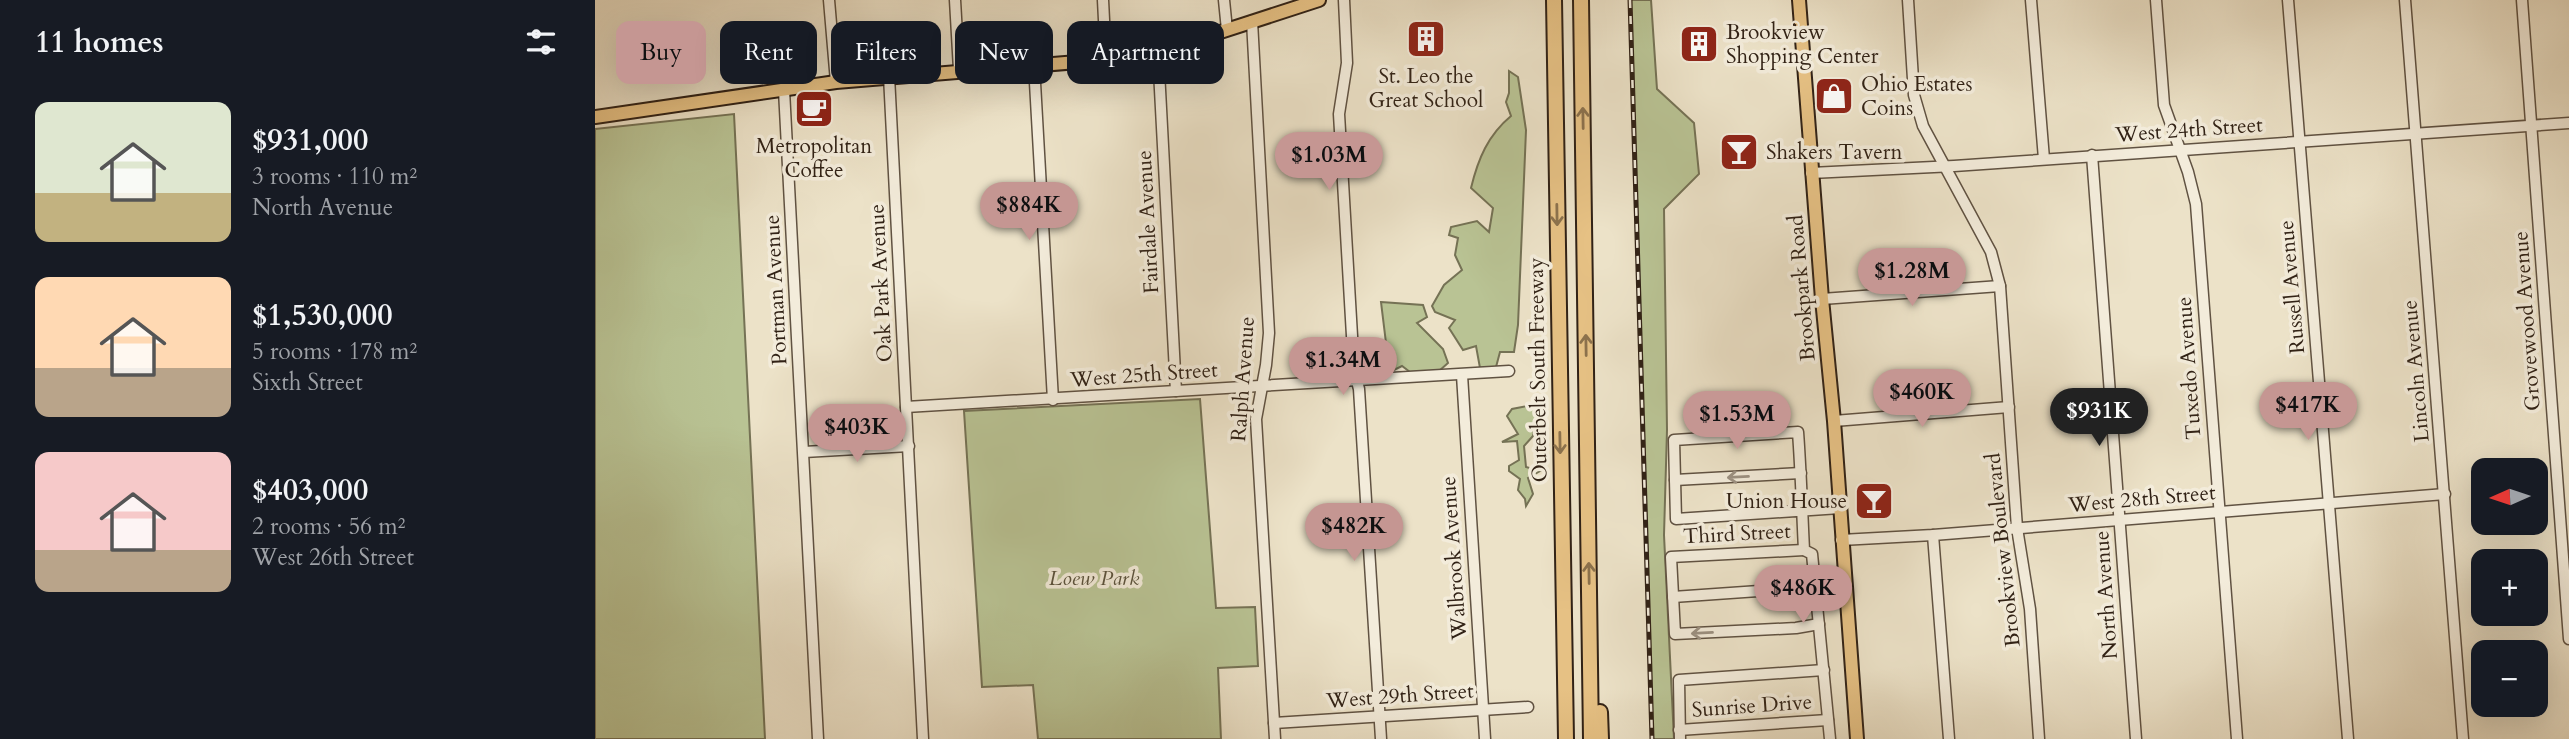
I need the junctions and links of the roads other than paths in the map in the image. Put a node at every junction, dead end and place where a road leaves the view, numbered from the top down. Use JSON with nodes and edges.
{"nodes":[{"id":1,"x":829,"y":0,"type":"edge"},
{"id":2,"x":955,"y":0,"type":"edge"},
{"id":3,"x":1103,"y":0,"type":"edge"},
{"id":4,"x":1224,"y":0,"type":"edge"},
{"id":5,"x":1318,"y":0,"type":"edge"},
{"id":6,"x":1344,"y":0,"type":"edge"},
{"id":7,"x":1554,"y":0,"type":"edge"},
{"id":8,"x":1581,"y":0,"type":"edge"},
{"id":9,"x":1799,"y":0,"type":"edge"},
{"id":10,"x":1908,"y":0,"type":"edge"},
{"id":11,"x":2031,"y":0,"type":"edge"},
{"id":12,"x":2156,"y":0,"type":"edge"},
{"id":13,"x":2288,"y":0,"type":"edge"},
{"id":14,"x":2405,"y":0,"type":"edge"},
{"id":15,"x":2522,"y":0,"type":"edge"},
{"id":16,"x":956,"y":21,"type":"edge"},
{"id":17,"x":1104,"y":21,"type":"edge"},
{"id":18,"x":1252,"y":21,"type":"junction"},
{"id":19,"x":831,"y":27,"type":"edge"},
{"id":20,"x":1227,"y":30,"type":"junction"},
{"id":21,"x":1224,"y":31,"type":"edge"},
{"id":22,"x":831,"y":83,"type":"edge"},
{"id":23,"x":889,"y":84,"type":"edge"},
{"id":24,"x":1035,"y":84,"type":"edge"},
{"id":25,"x":1160,"y":84,"type":"edge"},
{"id":26,"x":784,"y":90,"type":"junction"},
{"id":27,"x":595,"y":117,"type":"edge"},
{"id":28,"x":2569,"y":123,"type":"edge"},
{"id":29,"x":2533,"y":125,"type":"junction"},
{"id":30,"x":2416,"y":133,"type":"junction"},
{"id":31,"x":2300,"y":141,"type":"junction"},
{"id":32,"x":2181,"y":150,"type":"junction"},
{"id":33,"x":2092,"y":155,"type":"junction"},
{"id":34,"x":2044,"y":159,"type":"junction"},
{"id":35,"x":1944,"y":166,"type":"junction"},
{"id":36,"x":1811,"y":173,"type":"junction"},
{"id":37,"x":2000,"y":286,"type":"junction"},
{"id":38,"x":1822,"y":299,"type":"junction"},
{"id":39,"x":1509,"y":371,"type":"dead end"},
{"id":40,"x":1462,"y":374,"type":"junction"},
{"id":41,"x":1356,"y":381,"type":"junction"},
{"id":42,"x":1261,"y":387,"type":"junction"},
{"id":43,"x":1176,"y":391,"type":"junction"},
{"id":44,"x":1053,"y":400,"type":"junction"},
{"id":45,"x":907,"y":407,"type":"junction"},
{"id":46,"x":2009,"y":407,"type":"junction"},
{"id":47,"x":1834,"y":421,"type":"junction"},
{"id":48,"x":909,"y":446,"type":"junction"},
{"id":49,"x":804,"y":452,"type":"junction"},
{"id":50,"x":1801,"y":473,"type":"junction"},
{"id":51,"x":1675,"y":480,"type":"junction"},
{"id":52,"x":2445,"y":494,"type":"junction"},
{"id":53,"x":2328,"y":504,"type":"junction"},
{"id":54,"x":1840,"y":508,"type":"junction"},
{"id":55,"x":1802,"y":511,"type":"junction"},
{"id":56,"x":2219,"y":512,"type":"junction"},
{"id":57,"x":2119,"y":520,"type":"junction"},
{"id":58,"x":2017,"y":528,"type":"junction"},
{"id":59,"x":1933,"y":535,"type":"junction"},
{"id":60,"x":1841,"y":540,"type":"junction"},
{"id":61,"x":1804,"y":550,"type":"junction"},
{"id":62,"x":1814,"y":587,"type":"junction"},
{"id":63,"x":1673,"y":597,"type":"junction"},
{"id":64,"x":1563,"y":614,"type":"junction"},
{"id":65,"x":1589,"y":620,"type":"junction"},
{"id":66,"x":1819,"y":624,"type":"junction"},
{"id":67,"x":2569,"y":639,"type":"edge"},
{"id":68,"x":1824,"y":670,"type":"junction"},
{"id":69,"x":1528,"y":707,"type":"dead end"},
{"id":70,"x":1483,"y":710,"type":"junction"},
{"id":71,"x":1380,"y":717,"type":"junction"},
{"id":72,"x":1828,"y":720,"type":"junction"},
{"id":73,"x":1274,"y":723,"type":"junction"},
{"id":74,"x":1679,"y":735,"type":"edge"},
{"id":75,"x":818,"y":739,"type":"edge"},
{"id":76,"x":923,"y":739,"type":"edge"},
{"id":77,"x":1275,"y":739,"type":"edge"},
{"id":78,"x":1381,"y":739,"type":"edge"},
{"id":79,"x":1485,"y":739,"type":"edge"},
{"id":80,"x":1556,"y":739,"type":"edge"},
{"id":81,"x":1566,"y":739,"type":"edge"},
{"id":82,"x":1591,"y":739,"type":"edge"},
{"id":83,"x":1601,"y":739,"type":"edge"},
{"id":84,"x":1830,"y":739,"type":"edge"},
{"id":85,"x":1847,"y":739,"type":"edge"},
{"id":86,"x":1857,"y":739,"type":"edge"},
{"id":87,"x":1949,"y":739,"type":"edge"},
{"id":88,"x":2039,"y":739,"type":"edge"},
{"id":89,"x":2136,"y":739,"type":"edge"},
{"id":90,"x":2237,"y":739,"type":"edge"},
{"id":91,"x":2348,"y":739,"type":"edge"},
{"id":92,"x":2463,"y":739,"type":"edge"}],
"edges":[{"from":1,"to":19,"type":"street"},
{"from":2,"to":16,"type":"street"},
{"from":3,"to":17,"type":"street"},
{"from":4,"to":20,"type":"street"},
{"from":5,"to":18,"type":"main road"},
{"from":6,"to":41,"type":"street"},
{"from":7,"to":64,"type":"highway","name":"Outerbelt South Freeway","one_way":true},
{"from":65,"to":8,"type":"highway","one_way":true},
{"from":9,"to":36,"type":"main road","name":"Brookpark Road"},
{"from":10,"to":35,"type":"street","name":"Brookview Boulevard"},
{"from":11,"to":34,"type":"street"},
{"from":12,"to":32,"type":"street","name":"Tuxedo Avenue"},
{"from":13,"to":31,"type":"street","name":"Russell Avenue"},
{"from":14,"to":30,"type":"street","name":"Lincoln Avenue"},
{"from":15,"to":29,"type":"street","name":"Grovewood Avenue"},
{"from":18,"to":20,"type":"main road"},
{"from":18,"to":42,"type":"street","name":"Ralph Avenue"},
{"from":20,"to":21,"type":"main road"},
{"from":22,"to":26,"type":"main road"},
{"from":23,"to":45,"type":"street","name":"Oak Park Avenue"},
{"from":24,"to":44,"type":"street"},
{"from":25,"to":43,"type":"street","name":"Fairdale Avenue"},
{"from":26,"to":27,"type":"main road"},
{"from":26,"to":49,"type":"street","name":"Portman Avenue"},
{"from":28,"to":29,"type":"street","name":"West 24th Street"},
{"from":29,"to":30,"type":"street","name":"West 24th Street"},
{"from":29,"to":67,"type":"street","name":"Grovewood Avenue"},
{"from":30,"to":31,"type":"street","name":"West 24th Street"},
{"from":30,"to":52,"type":"street","name":"Lincoln Avenue"},
{"from":31,"to":32,"type":"street","name":"West 24th Street"},
{"from":31,"to":53,"type":"street","name":"Russell Avenue"},
{"from":32,"to":33,"type":"street","name":"West 24th Street"},
{"from":32,"to":56,"type":"street","name":"Tuxedo Avenue"},
{"from":33,"to":34,"type":"street","name":"West 24th Street"},
{"from":33,"to":57,"type":"street","name":"North Avenue"},
{"from":34,"to":35,"type":"street","name":"West 24th Street"},
{"from":35,"to":36,"type":"street","name":"West 24th Street"},
{"from":35,"to":37,"type":"street","name":"Brookview Boulevard"},
{"from":36,"to":38,"type":"main road","name":"Brookpark Road"},
{"from":37,"to":38,"type":"street"},
{"from":37,"to":46,"type":"street","name":"Brookview Boulevard"},
{"from":38,"to":47,"type":"main road","name":"Brookpark Road"},
{"from":39,"to":40,"type":"street","name":"West 25th Street"},
{"from":40,"to":41,"type":"street","name":"West 25th Street"},
{"from":40,"to":70,"type":"street","name":"Walbrook Avenue"},
{"from":41,"to":42,"type":"street","name":"West 25th Street"},
{"from":41,"to":71,"type":"street"},
{"from":42,"to":43,"type":"street","name":"West 25th Street"},
{"from":42,"to":73,"type":"street","name":"Ralph Avenue"},
{"from":43,"to":44,"type":"street","name":"West 25th Street"},
{"from":44,"to":45,"type":"street","name":"West 25th Street"},
{"from":45,"to":48,"type":"street","name":"Oak Park Avenue"},
{"from":46,"to":47,"type":"street"},
{"from":46,"to":58,"type":"street","name":"Brookview Boulevard"},
{"from":47,"to":54,"type":"main road","name":"Brookpark Road"},
{"from":48,"to":49,"type":"street"},
{"from":48,"to":76,"type":"street","name":"Oak Park Avenue"},
{"from":49,"to":75,"type":"street","name":"Portman Avenue"},
{"from":50,"to":51,"type":"street","one_way":true},
{"from":50,"to":51,"type":"street"},
{"from":50,"to":55,"type":"street"},
{"from":51,"to":55,"type":"street"},
{"from":52,"to":53,"type":"street","name":"West 28th Street"},
{"from":52,"to":92,"type":"street","name":"Lincoln Avenue"},
{"from":53,"to":56,"type":"street","name":"West 28th Street"},
{"from":53,"to":91,"type":"street","name":"Russell Avenue"},
{"from":54,"to":55,"type":"street"},
{"from":54,"to":60,"type":"main road","name":"Brookpark Road"},
{"from":55,"to":61,"type":"street"},
{"from":56,"to":57,"type":"street","name":"West 28th Street"},
{"from":56,"to":90,"type":"street","name":"Tuxedo Avenue"},
{"from":57,"to":58,"type":"street","name":"West 28th Street"},
{"from":57,"to":89,"type":"street","name":"North Avenue"},
{"from":58,"to":59,"type":"street","name":"West 28th Street"},
{"from":58,"to":88,"type":"street","name":"Brookview Boulevard"},
{"from":59,"to":60,"type":"street","name":"West 28th Street"},
{"from":59,"to":87,"type":"street"},
{"from":60,"to":86,"type":"main road","name":"Brookpark Road"},
{"from":61,"to":62,"type":"street"},
{"from":61,"to":63,"type":"street","name":"Third Street"},
{"from":62,"to":63,"type":"street"},
{"from":62,"to":66,"type":"street"},
{"from":66,"to":63,"type":"street","one_way":true},
{"from":64,"to":80,"type":"highway"},
{"from":64,"to":81,"type":"highway","name":"Outerbelt South Freeway"},
{"from":65,"to":82,"type":"highway"},
{"from":65,"to":83,"type":"highway"},
{"from":66,"to":68,"type":"street"},
{"from":68,"to":72,"type":"street"},
{"from":68,"to":74,"type":"street"},
{"from":69,"to":70,"type":"street","name":"West 29th Street"},
{"from":70,"to":71,"type":"street","name":"West 29th Street"},
{"from":70,"to":79,"type":"street","name":"Walbrook Avenue"},
{"from":71,"to":73,"type":"street","name":"West 29th Street"},
{"from":71,"to":78,"type":"street"},
{"from":72,"to":74,"type":"street","name":"Sunrise Drive"},
{"from":72,"to":84,"type":"street"},
{"from":73,"to":77,"type":"street","name":"Ralph Avenue"},
{"from":85,"to":86,"type":"street"}]}
